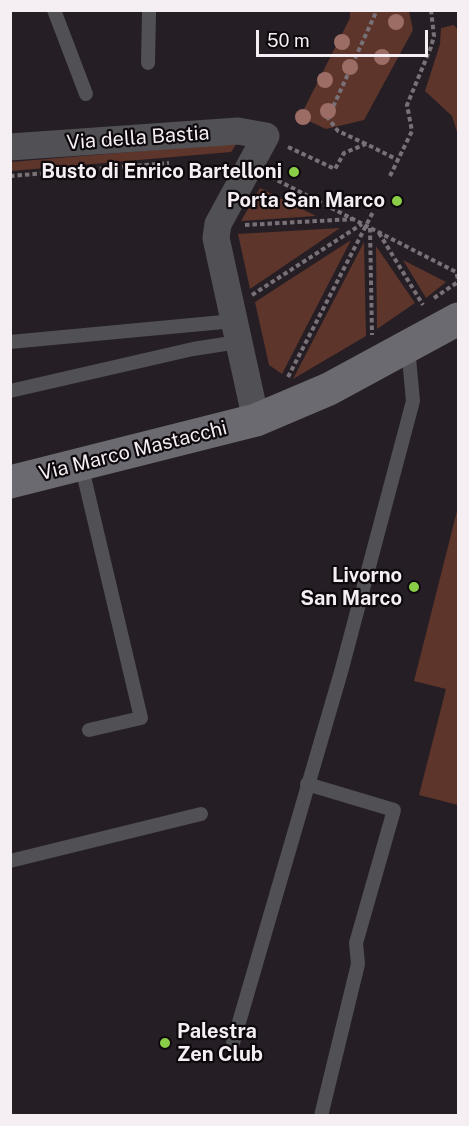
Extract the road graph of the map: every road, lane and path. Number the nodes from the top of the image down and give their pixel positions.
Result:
1 (54, 10) edge
2 (377, 10) edge
3 (431, 10) edge
4 (149, 13) dead end
5 (148, 63) dead end
6 (86, 94) dead end
7 (266, 136) junction
8 (366, 144) junction
9 (10, 147) edge
10 (398, 160) junction
11 (173, 163) dead end
12 (262, 172) dead end
13 (10, 176) edge
14 (390, 176) dead end
15 (372, 214) dead end
16 (355, 219) junction
17 (244, 225) dead end
18 (366, 226) junction
19 (379, 233) junction
20 (459, 281) edge
21 (248, 286) dead end
22 (423, 305) junction
23 (415, 310) dead end
24 (459, 319) edge
25 (236, 331) junction
26 (394, 339) junction
27 (10, 342) edge
28 (292, 382) dead end
29 (10, 391) edge
30 (256, 420) junction
31 (81, 464) junction
32 (10, 482) edge
33 (89, 730) dead end
34 (307, 784) junction
35 (201, 814) dead end
36 (10, 861) edge
37 (233, 1043) dead end
38 (321, 1116) edge

1 - 6 lane
2 - 8 path
3 - 10 path
4 - 5 lane
7 - 8 path
7 - 9 street, Via della Bastia
7 - 25 street
8 - 10 path
10 - 14 path
11 - 13 path
12 - 16 path
15 - 18 path
16 - 17 path
16 - 18 path
18 - 19 path
18 - 21 path
18 - 26 path
18 - 28 path
19 - 20 path
19 - 22 path
20 - 22 path
22 - 23 path
24 - 26 street, Via Marco Mastacchi
25 - 27 lane
25 - 29 lane
25 - 30 street
26 - 30 street, Via Marco Mastacchi
26 - 34 lane
30 - 31 street, Via Marco Mastacchi
31 - 32 street, Via Marco Mastacchi
31 - 33 lane
34 - 37 lane
34 - 38 lane
35 - 36 lane

